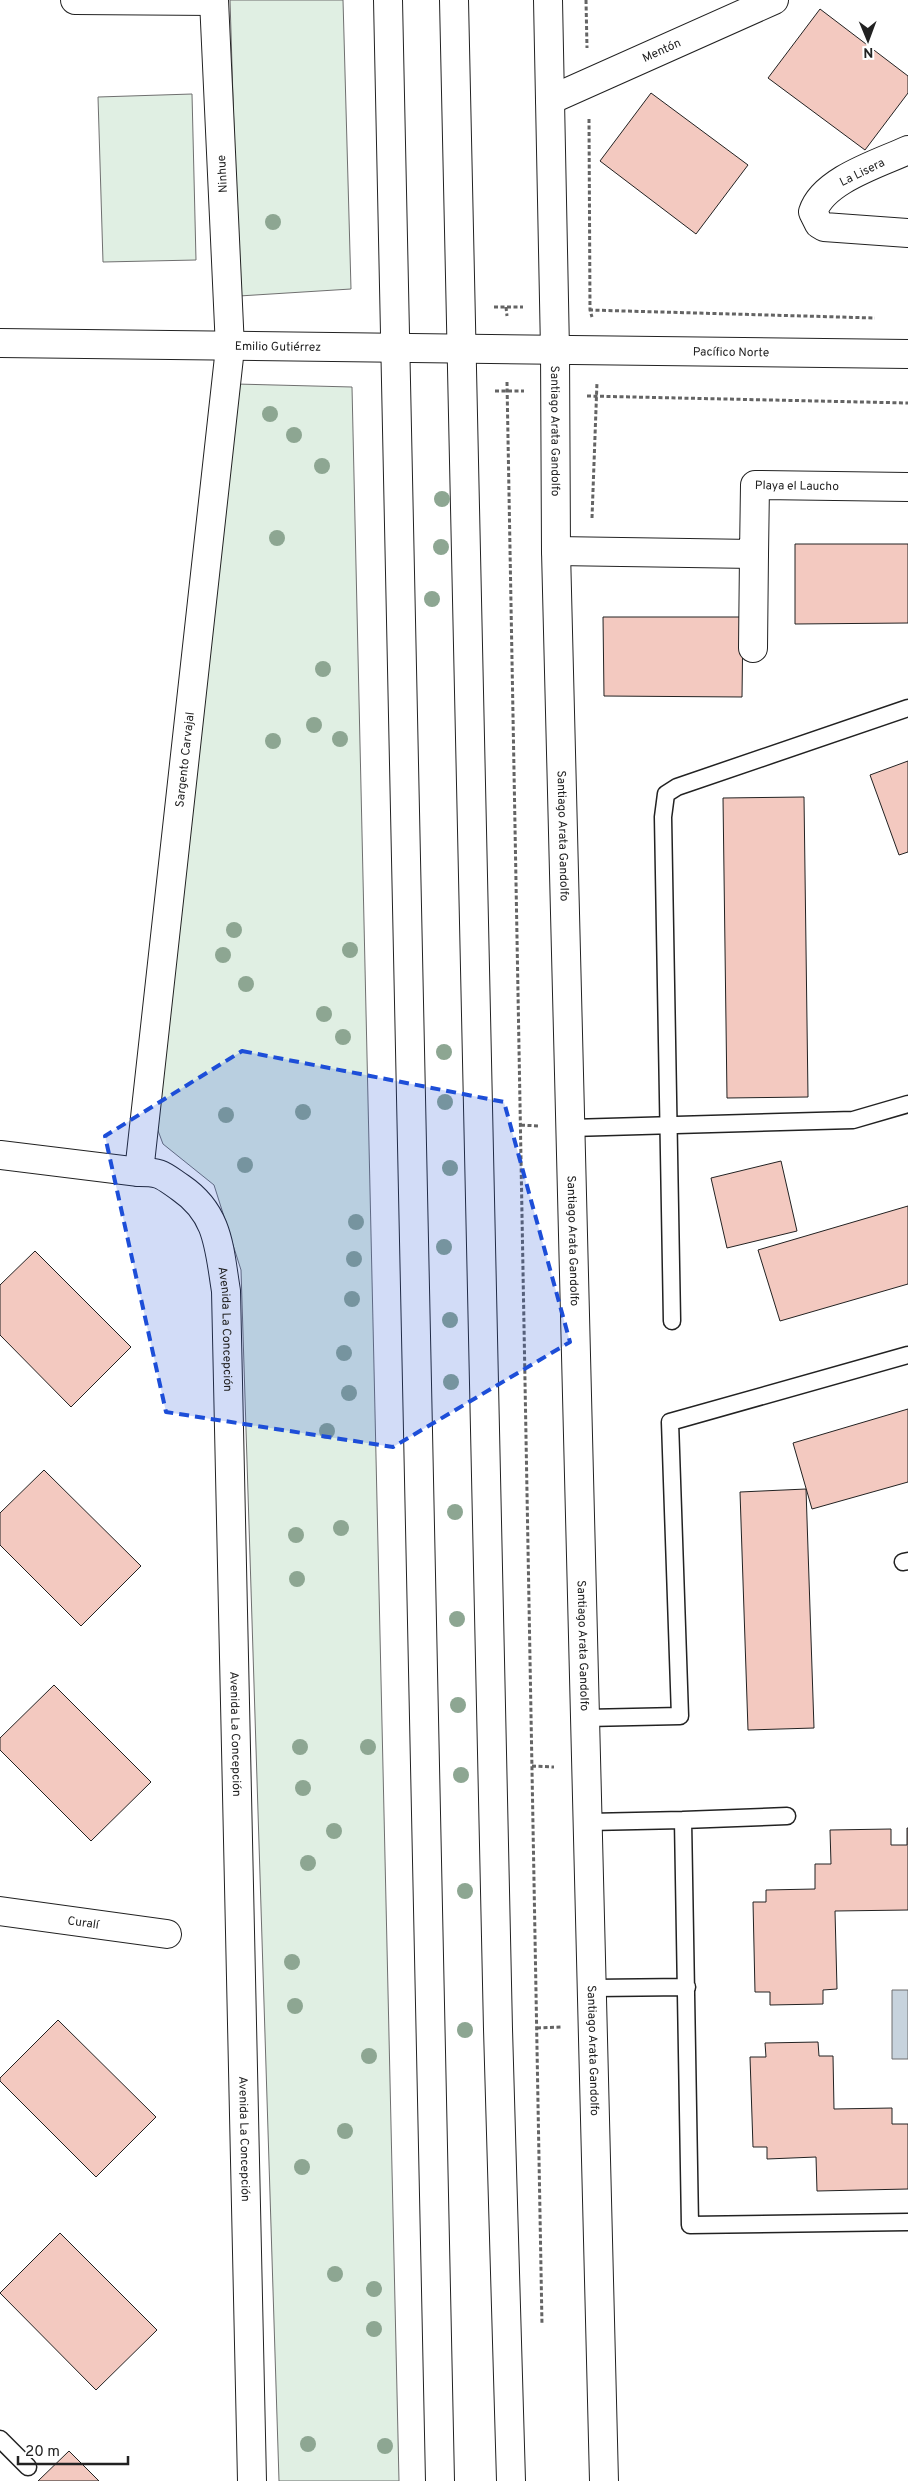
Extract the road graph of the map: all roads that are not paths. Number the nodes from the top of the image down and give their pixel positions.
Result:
1 (75, 0) edge
2 (214, 0) edge
3 (388, 0) edge
4 (454, 0) edge
5 (548, 0) edge
6 (774, 0) edge
7 (550, 100) junction
8 (908, 150) edge
9 (908, 233) edge
10 (0, 343) edge
11 (230, 348) junction
12 (395, 348) junction
13 (460, 349) junction
14 (555, 350) junction
15 (908, 354) edge
16 (908, 487) edge
17 (556, 551) junction
18 (754, 554) junction
19 (753, 648) dead end
20 (908, 708) edge
21 (908, 1104) edge
22 (669, 1127) junction
23 (571, 1128) junction
24 (0, 1155) edge
25 (139, 1172) junction
26 (672, 1321) dead end
27 (908, 1355) edge
28 (586, 1718) junction
29 (787, 1816) dead end
30 (683, 1820) junction
31 (589, 1822) junction
32 (0, 1911) edge
33 (166, 1934) dead end
34 (687, 1987) junction
35 (593, 1988) junction
36 (908, 2222) edge
37 (0, 2439) edge
38 (28, 2467) dead end
39 (252, 2481) edge
40 (440, 2481) edge
41 (511, 2481) edge
42 (604, 2481) edge

1 - 2 street
2 - 11 street, Ninhue
3 - 12 street
4 - 13 street
5 - 7 street, Santiago Arata Gandolfo
6 - 7 street, Mentón
7 - 14 street, Santiago Arata Gandolfo
8 - 9 street, La Lisera
10 - 11 street, Emilio Gutiérrez
11 - 12 street, Emilio Gutiérrez
11 - 25 street, Sargento Carvajal
12 - 13 street, Emilio Gutiérrez
12 - 40 street
13 - 14 street, Emilio Gutiérrez
13 - 41 street
14 - 15 street, Pacífico Norte
14 - 17 street, Santiago Arata Gandolfo
16 - 18 street, Playa el Laucho
17 - 18 street
17 - 23 street, Santiago Arata Gandolfo
18 - 19 street, Playa el Laucho
20 - 22 lane
21 - 22 lane
22 - 23 lane
22 - 26 lane
23 - 28 street, Santiago Arata Gandolfo
24 - 25 street, Avenida La Concepción
25 - 39 street, Avenida La Concepción
27 - 28 lane
28 - 31 street, Santiago Arata Gandolfo
29 - 30 lane
30 - 31 lane
30 - 34 lane
31 - 35 street, Santiago Arata Gandolfo
32 - 33 street, Curalí
34 - 35 lane
34 - 36 lane
35 - 42 street, Santiago Arata Gandolfo
37 - 38 lane

